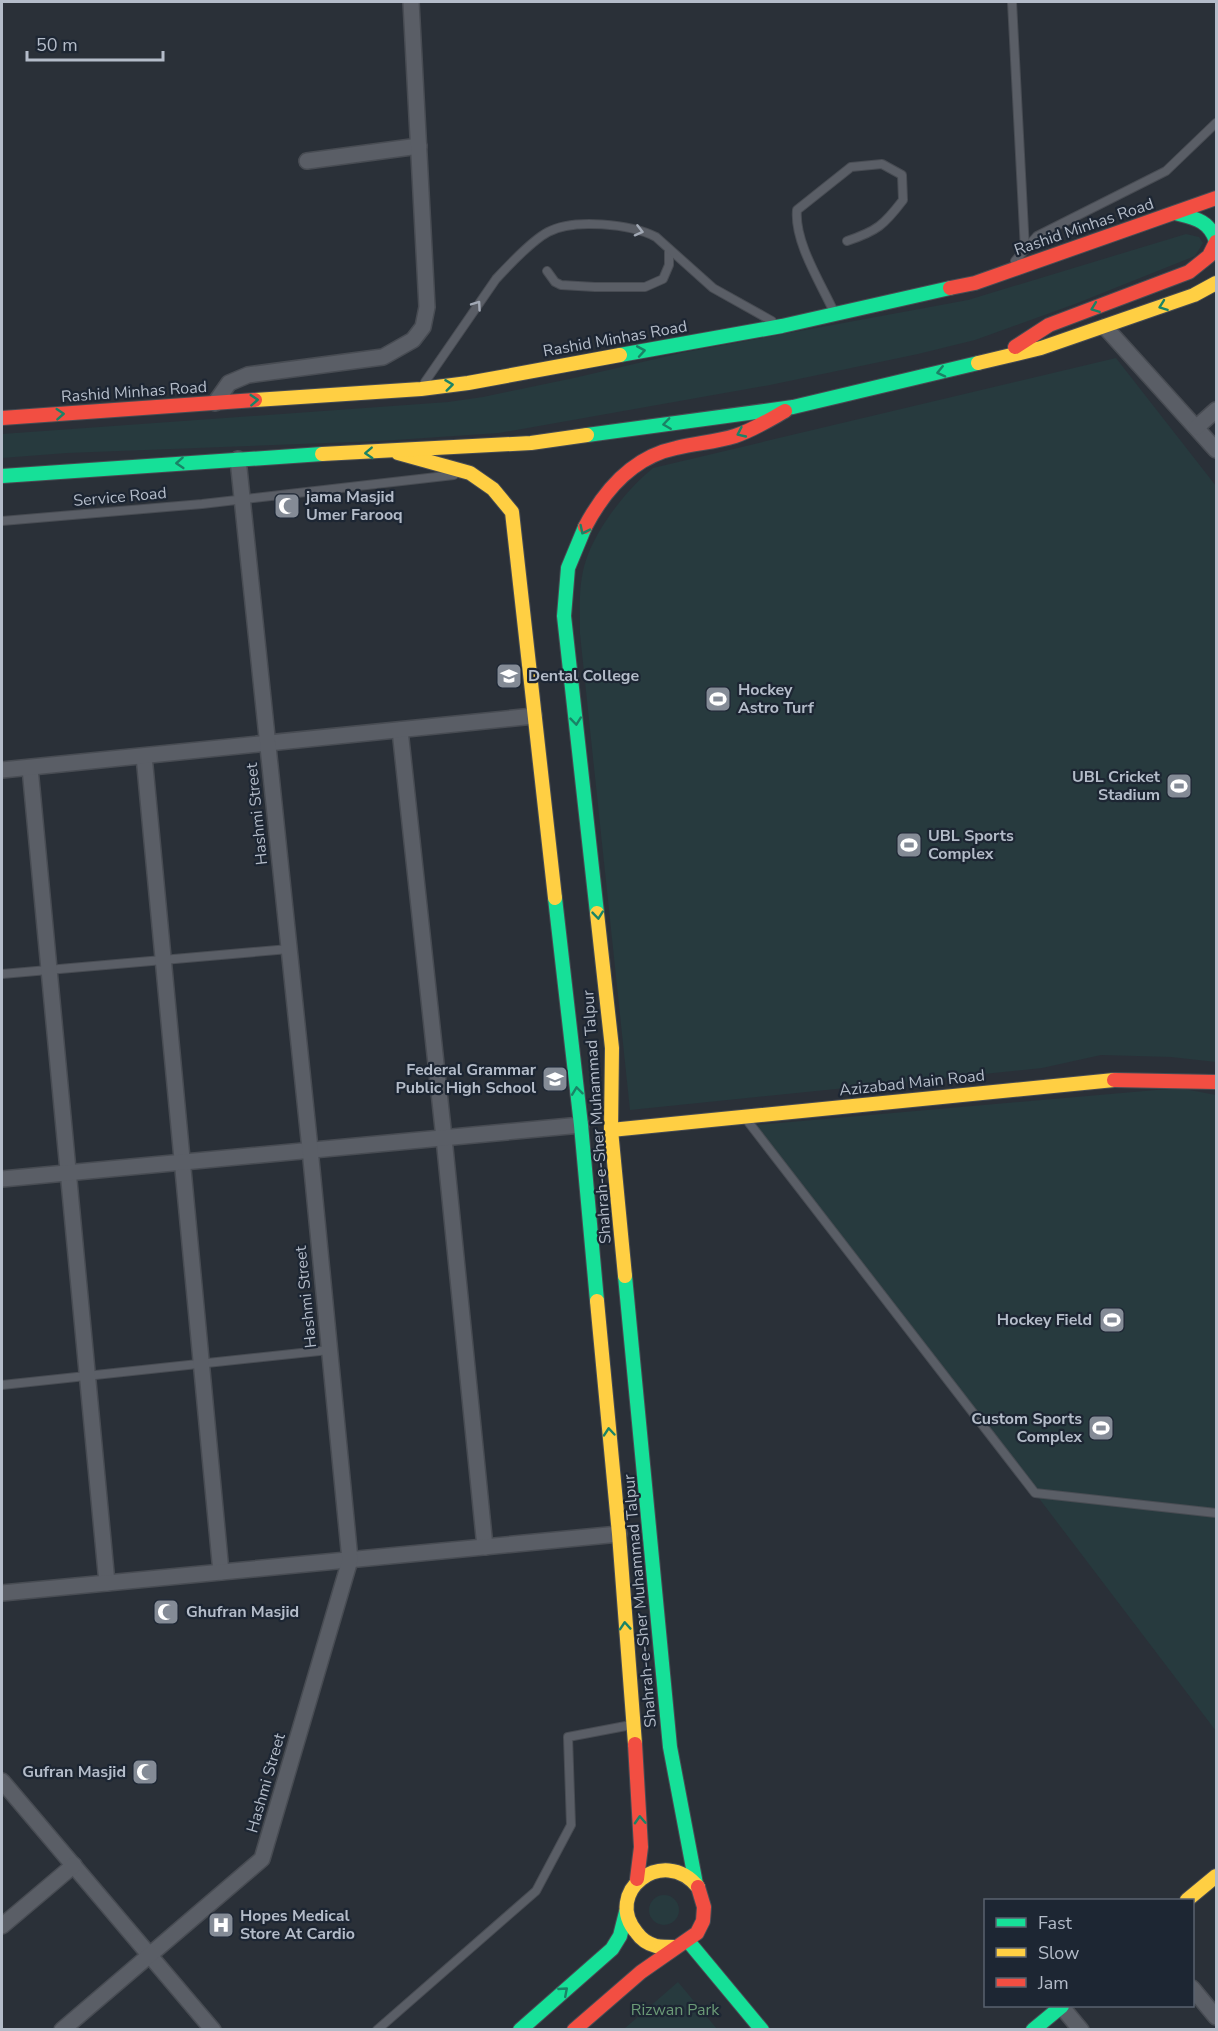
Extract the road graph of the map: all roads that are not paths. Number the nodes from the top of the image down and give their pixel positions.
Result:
1 (411, 2) edge
2 (1012, 2) edge
3 (1216, 123) edge
4 (419, 146) junction
5 (307, 161) dead end
6 (1216, 198) edge
7 (1175, 213) junction
8 (847, 241) dead end
9 (1216, 242) edge
10 (669, 250) junction
11 (1025, 250) junction
12 (547, 271) dead end
13 (1005, 272) junction
14 (1216, 283) edge
15 (835, 314) junction
16 (782, 326) junction
17 (1105, 327) junction
18 (998, 358) junction
19 (421, 389) junction
20 (215, 403) junction
21 (793, 407) junction
22 (1216, 410) edge
23 (2, 418) edge
24 (1197, 427) junction
25 (1216, 450) edge
26 (391, 451) junction
27 (238, 459) junction
28 (470, 473) junction
29 (2, 476) edge
30 (242, 500) junction
31 (2, 521) edge
32 (534, 716) junction
33 (400, 730) junction
34 (268, 743) junction
35 (144, 756) junction
36 (30, 768) junction
37 (2, 771) edge
38 (289, 949) junction
39 (164, 960) junction
40 (49, 970) junction
41 (2, 974) edge
42 (1216, 1082) edge
43 (744, 1116) junction
44 (581, 1125) junction
45 (611, 1130) junction
46 (444, 1138) junction
47 (310, 1149) junction
48 (183, 1162) junction
49 (68, 1173) junction
50 (2, 1179) edge
51 (329, 1350) junction
52 (202, 1364) junction
53 (87, 1376) junction
54 (2, 1385) edge
55 (1216, 1513) edge
56 (618, 1534) junction
57 (484, 1547) junction
58 (350, 1560) junction
59 (221, 1572) junction
60 (107, 1583) junction
61 (2, 1593) edge
62 (633, 1725) junction
63 (2, 1781) edge
64 (74, 1865) junction
65 (1216, 1876) edge
66 (637, 1879) junction
67 (696, 1884) junction
68 (1188, 1899) edge
69 (626, 1912) junction
70 (2, 1926) edge
71 (682, 1944) junction
72 (150, 1955) junction
73 (1194, 1990) edge
74 (1061, 2007) edge
75 (1063, 2007) edge
76 (1216, 2017) edge
77 (62, 2030) edge
78 (213, 2030) edge
79 (377, 2030) edge
80 (520, 2030) edge
81 (574, 2030) edge
82 (762, 2030) edge
83 (1033, 2030) edge
84 (1081, 2030) edge

1 - 4 street
2 - 11 lane
3 - 11 lane
4 - 5 street
4 - 20 street
6 - 7 main road, Rashid Minhas Road
7 - 9 main road
7 - 13 main road, Rashid Minhas Road
8 - 15 lane
9 -> 18 main road
10 - 12 lane
10 - 16 lane
19 -> 10 lane
11 - 13 lane
13 - 15 main road, Rashid Minhas Road
14 -> 17 main road
15 - 16 main road, Rashid Minhas Road
19 -> 16 main road, Rashid Minhas Road
17 - 18 main road
17 - 24 street
18 -> 21 main road
20 -> 19 main road, Rashid Minhas Road
23 -> 20 main road, Rashid Minhas Road
21 -> 26 main road
21 -> 45 main road, Shahrah-e-Sher Muhammad Talpur
22 - 24 street
24 - 25 street
26 -> 27 main road
26 - 28 main road, Shahrah-e-Sher Muhammad Talpur
27 -> 29 main road
27 - 30 street, Hashmi Street
28 - 30 lane, Service Road
28 - 32 main road, Shahrah-e-Sher Muhammad Talpur
30 - 31 lane, Service Road
30 - 34 street, Hashmi Street
32 - 33 street
44 -> 32 main road, Shahrah-e-Sher Muhammad Talpur
33 - 34 street
33 - 46 street
34 - 35 street
34 - 38 street, Hashmi Street
35 - 36 street
35 - 39 street
36 - 37 street
36 - 40 street
38 - 39 lane
38 - 47 street, Hashmi Street
39 - 40 lane
39 - 48 street
40 - 41 lane
40 - 49 street
42 - 43 main road, Azizabad Main Road
43 - 45 main road, Azizabad Main Road
43 - 55 lane
44 - 46 street
56 -> 44 main road, Shahrah-e-Sher Muhammad Talpur
45 - 67 main road, Shahrah-e-Sher Muhammad Talpur
46 - 47 street
46 - 57 street
47 - 48 street
47 - 51 street, Hashmi Street
48 - 49 street
48 - 52 street
49 - 50 street
49 - 53 street
51 - 52 lane
51 - 58 street, Hashmi Street
52 - 53 lane
52 - 59 street
53 - 54 lane
53 - 60 street
56 - 57 street
62 -> 56 main road, Shahrah-e-Sher Muhammad Talpur
57 - 58 street
58 - 59 street
58 - 72 street, Hashmi Street
59 - 60 street
60 - 61 street
66 -> 62 main road, Shahrah-e-Sher Muhammad Talpur
62 - 79 lane
63 - 64 street
64 - 70 street
64 - 72 street
65 - 68 main road
66 - 67 main road
66 - 69 main road
67 - 71 main road
69 - 71 main road
80 -> 69 main road
71 - 81 main road
71 - 82 main road
72 - 77 street, Hashmi Street
72 - 78 street
73 - 76 street
74 - 83 main road
75 - 84 street

